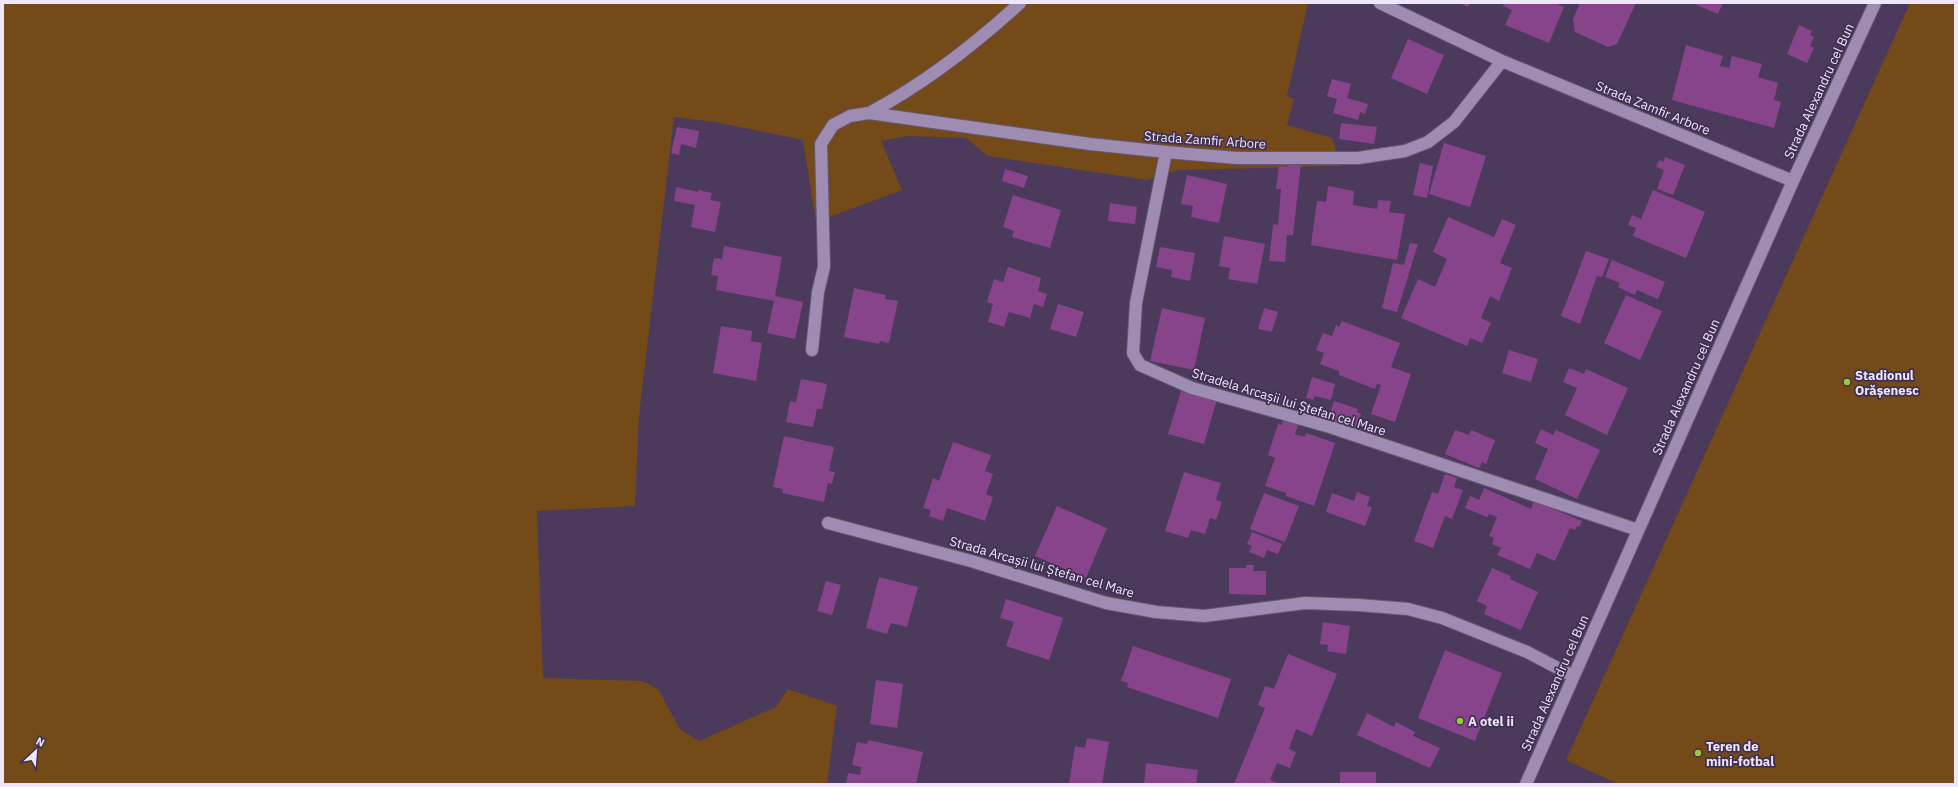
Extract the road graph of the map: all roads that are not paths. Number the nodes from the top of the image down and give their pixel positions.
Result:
1 (1020, 3) edge
2 (1380, 3) edge
3 (1875, 3) edge
4 (1502, 61) junction
5 (869, 113) junction
6 (1166, 152) junction
7 (1793, 181) junction
8 (812, 350) dead end
9 (828, 523) dead end
10 (1638, 530) junction
11 (1573, 676) junction
12 (1526, 784) edge

1 - 5 street
2 - 4 street, Strada Zamfir Arbore
3 - 7 street, Strada Alexandru cel Bun
4 - 6 street, Strada Zamfir Arbore
4 - 7 street, Strada Zamfir Arbore
5 - 6 street, Strada Zamfir Arbore
5 - 8 street
6 - 10 street, Stradela Arcașii lui Ștefan cel Mare
7 - 10 street, Strada Alexandru cel Bun
9 - 11 street, Strada Arcașii lui Ștefan cel Mare
10 - 11 street, Strada Alexandru cel Bun
11 - 12 street, Strada Alexandru cel Bun

